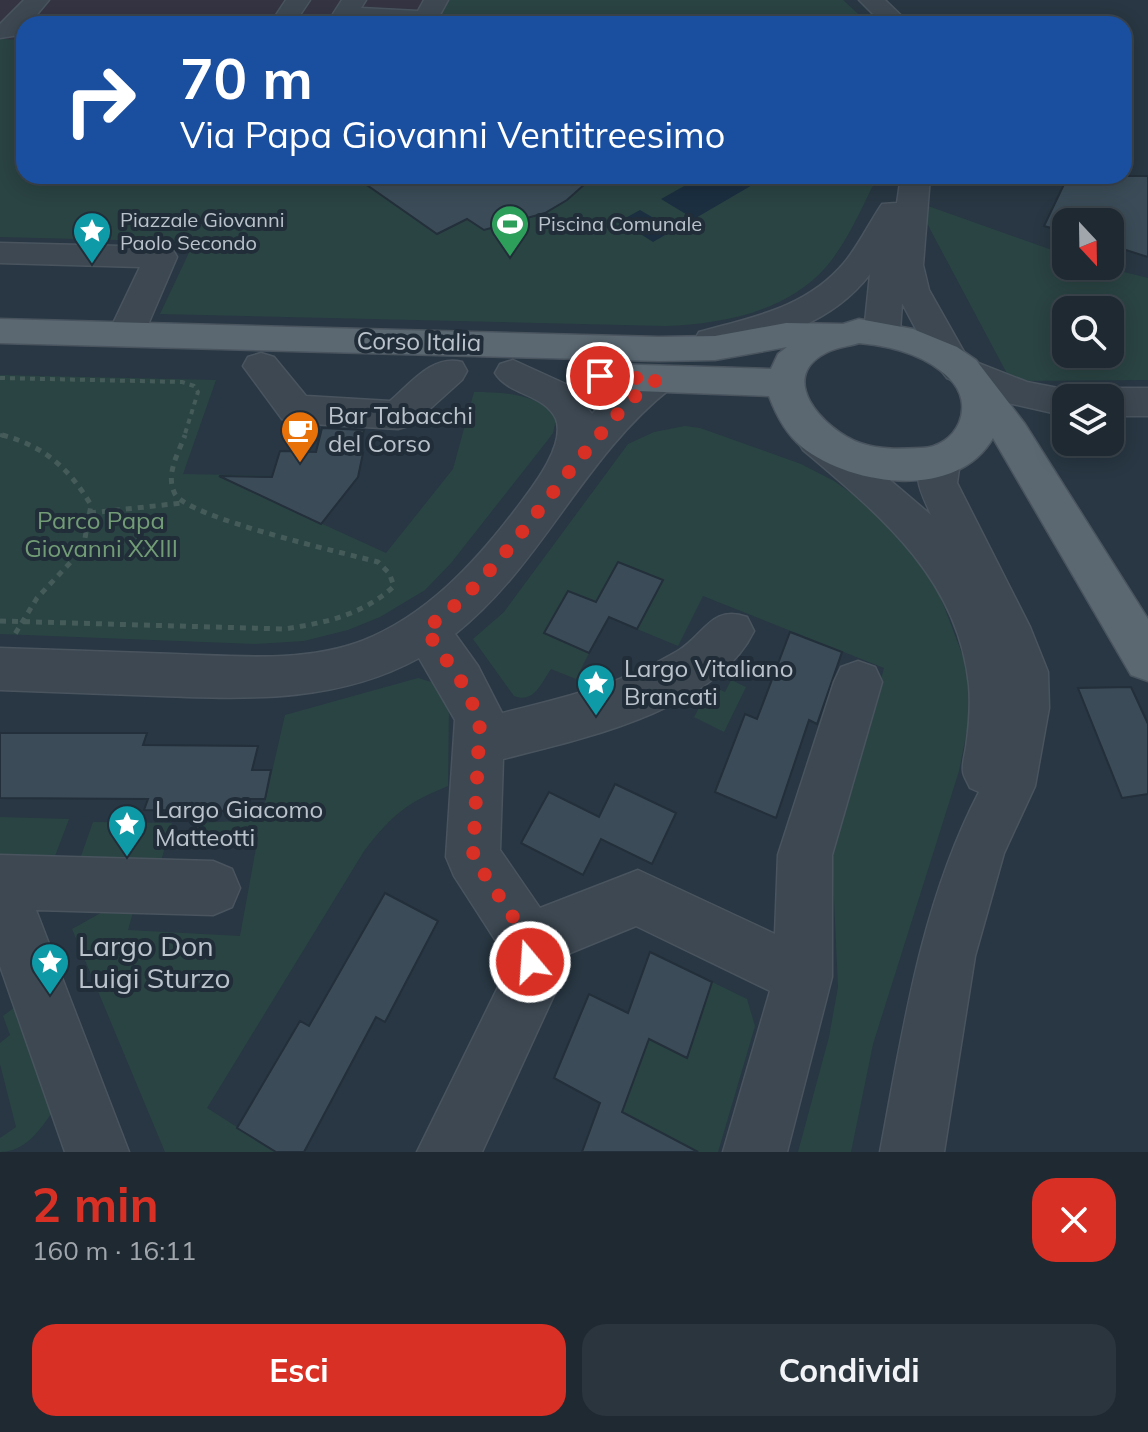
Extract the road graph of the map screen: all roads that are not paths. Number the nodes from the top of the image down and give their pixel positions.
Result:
1 (37, 0) edge
2 (354, 0) edge
3 (874, 0) edge
4 (888, 0) edge
5 (24, 16) edge
6 (377, 16) edge
7 (891, 16) edge
8 (910, 184) edge
9 (914, 184) edge
10 (893, 211) junction
11 (0, 253) edge
12 (0, 331) edge
13 (882, 332) junction
14 (126, 334) junction
15 (837, 334) junction
16 (0, 359) edge
17 (658, 364) junction
18 (261, 366) joint
19 (961, 370) junction
20 (449, 371) joint
21 (513, 373) junction
22 (785, 383) junction
23 (1052, 400) edge
24 (1124, 402) edge
25 (1148, 402) edge
26 (1052, 405) edge
27 (1001, 420) junction
28 (817, 440) junction
29 (951, 456) junction
30 (553, 488) junction
31 (1075, 537) junction
32 (425, 629) junction
33 (731, 631) dead end
34 (5, 657) edge
35 (1148, 660) edge
36 (858, 682) dead end
37 (480, 742) junction
38 (979, 847) junction
39 (1, 882) edge
40 (213, 888) dead end
41 (529, 941) junction
42 (803, 977) junction
43 (87, 1147) edge
44 (449, 1152) edge
45 (755, 1152) edge
46 (912, 1152) edge

1 - 5 street
2 - 6 street
3 - 4 street
3 - 7 street
8 - 10 street
9 - 19 street
10 - 13 street
10 - 17 street
11 - 14 street
12 - 14 main road, Corso Italia
13 - 15 main road
13 - 19 main road
14 - 17 main road, Corso Italia
15 - 17 main road, Corso Italia
15 - 22 main road
16 - 18 main road
17 - 21 main road, Corso Italia
17 - 22 main road, Corso Italia
17 - 30 street
18 - 20 street
19 - 23 street
19 - 27 main road
19 - 29 main road
20 - 21 main road, Corso Italia
21 - 30 street
22 - 28 main road
24 - 25 street
26 - 27 street
27 - 29 street
27 - 31 main road
28 - 29 main road
28 - 38 street
29 - 31 main road
29 - 38 street
30 - 32 street
31 - 35 main road
32 - 34 street
32 - 37 street
33 - 37 street
36 - 42 street
37 - 41 street
38 - 46 street
39 - 40 street
39 - 43 street
41 - 42 street
41 - 44 street
42 - 45 street

